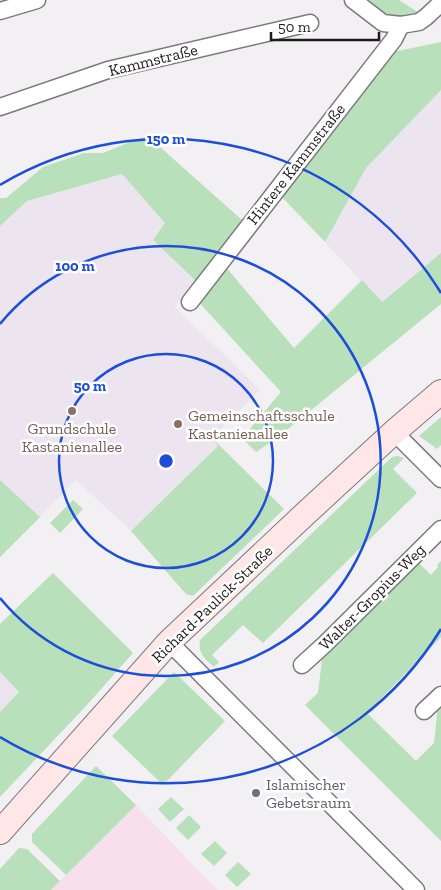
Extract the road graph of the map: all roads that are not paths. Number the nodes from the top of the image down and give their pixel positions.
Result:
1 (37, 0) edge
2 (353, 0) edge
3 (441, 3) edge
4 (0, 11) edge
5 (310, 23) dead end
6 (401, 26) junction
7 (0, 107) edge
8 (190, 302) dead end
9 (441, 392) edge
10 (394, 432) junction
11 (441, 479) edge
12 (441, 528) edge
13 (170, 642) junction
14 (302, 666) dead end
15 (441, 695) edge
16 (424, 711) dead end
17 (0, 832) edge
18 (416, 890) edge

1 - 4 street
2 - 6 street
3 - 6 street
5 - 7 street, Kammstraße
6 - 8 street, Hintere Kammstraße
9 - 10 street, Richard-Paulick-Straße
10 - 11 street
10 - 13 street, Richard-Paulick-Straße
12 - 14 street, Walter-Gropius-Weg
13 - 17 street, Richard-Paulick-Straße
13 - 18 street
15 - 16 street

